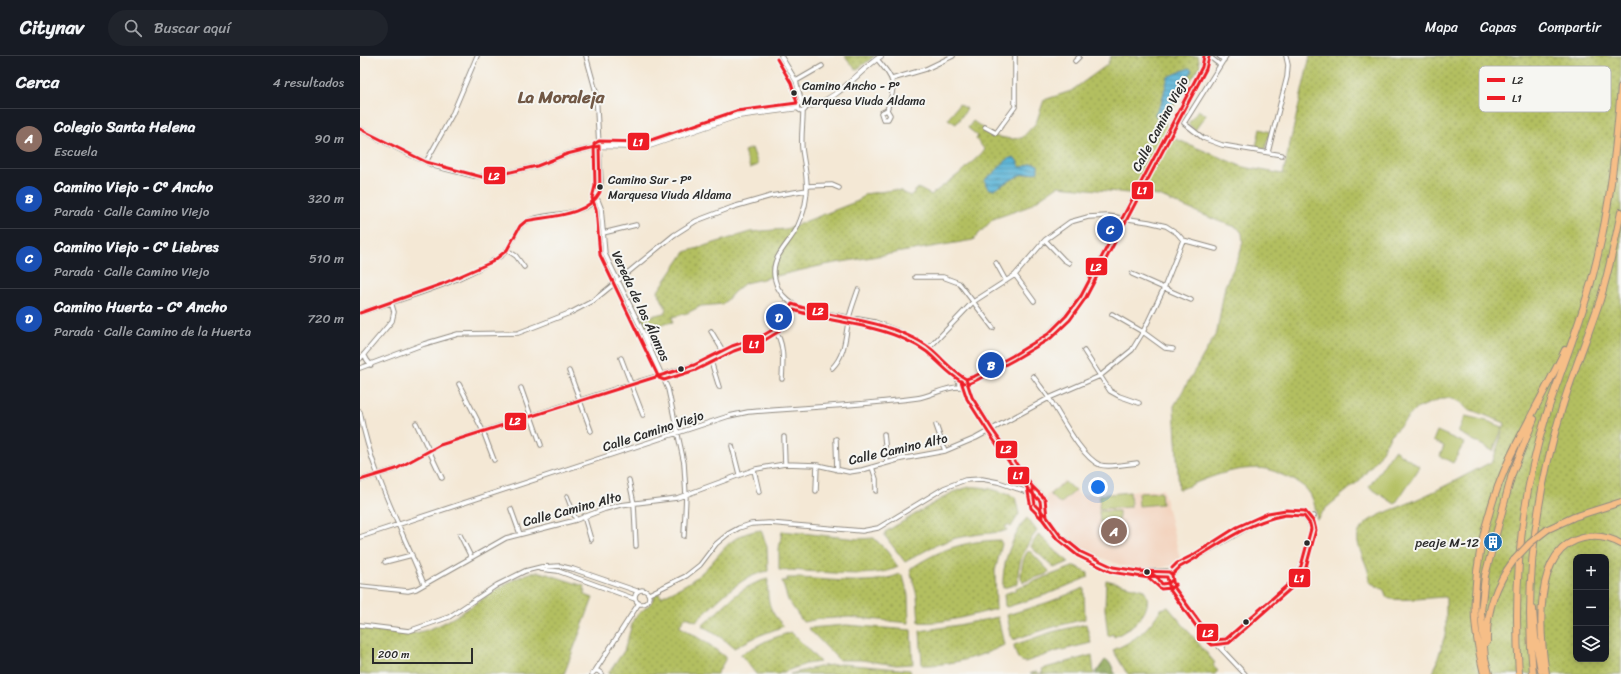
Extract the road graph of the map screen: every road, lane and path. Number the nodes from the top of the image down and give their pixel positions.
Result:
1 (477, 56) edge
2 (586, 56) edge
3 (781, 56) edge
4 (953, 56) edge
5 (1015, 56) edge
6 (1079, 56) edge
7 (1205, 56) edge
8 (1219, 56) edge
9 (1226, 56) edge
10 (1286, 56) edge
11 (879, 57) edge
12 (1210, 57) edge
13 (1224, 60) junction
14 (1075, 61) dead end
15 (1220, 65) junction
16 (822, 66) dead end
17 (1202, 67) junction
18 (892, 79) junction
19 (796, 81) junction
20 (1621, 87) edge
21 (802, 103) junction
22 (806, 107) junction
23 (800, 110) junction
24 (887, 110) dead end
25 (986, 127) dead end
26 (360, 129) edge
27 (599, 146) junction
28 (1268, 152) junction
29 (1282, 155) dead end
30 (426, 162) junction
31 (807, 188) junction
32 (839, 188) dead end
33 (597, 198) junction
34 (1621, 212) edge
35 (1122, 218) junction
36 (636, 225) dead end
37 (602, 234) junction
38 (1046, 240) junction
39 (1183, 240) junction
40 (1216, 249) dead end
41 (507, 250) junction
42 (996, 263) dead end
43 (1069, 263) dead end
44 (524, 267) dead end
45 (1132, 274) dead end
46 (1015, 275) junction
47 (915, 277) dead end
48 (617, 280) junction
49 (1006, 281) junction
50 (1164, 288) junction
51 (858, 290) dead end
52 (1192, 300) dead end
53 (1034, 301) dead end
54 (391, 302) junction
55 (973, 302) junction
56 (792, 304) junction
57 (1583, 308) junction
58 (360, 313) edge
59 (1112, 314) dead end
60 (849, 317) junction
61 (993, 328) dead end
62 (774, 329) junction
63 (711, 331) dead end
64 (1143, 332) junction
65 (929, 348) junction
66 (1173, 349) dead end
67 (723, 350) junction
68 (1084, 351) dead end
69 (364, 354) junction
70 (621, 358) dead end
71 (710, 358) junction
72 (360, 359) edge
73 (371, 365) junction
74 (360, 368) edge
75 (832, 368) dead end
76 (952, 369) junction
77 (569, 371) dead end
78 (662, 375) junction
79 (1033, 376) dead end
80 (1100, 376) junction
81 (782, 379) dead end
82 (966, 381) junction
83 (958, 382) junction
84 (459, 384) dead end
85 (630, 384) junction
86 (719, 387) dead end
87 (521, 388) dead end
88 (962, 388) junction
89 (947, 389) junction
90 (1546, 390) junction
91 (972, 397) junction
92 (1049, 398) junction
93 (580, 400) junction
94 (1139, 403) dead end
95 (360, 412) edge
96 (643, 414) dead end
97 (532, 415) junction
98 (416, 422) dead end
99 (361, 424) edge
100 (936, 425) dead end
101 (992, 429) junction
102 (483, 431) junction
103 (591, 431) dead end
104 (678, 434) junction
105 (884, 434) dead end
106 (784, 437) dead end
107 (836, 439) dead end
108 (541, 445) dead end
109 (732, 446) dead end
110 (429, 451) junction
111 (945, 451) junction
112 (494, 460) dead end
113 (886, 463) junction
114 (1137, 463) dead end
115 (785, 464) junction
116 (817, 465) junction
117 (872, 467) junction
118 (754, 470) junction
119 (837, 470) junction
120 (739, 474) junction
121 (379, 476) junction
122 (442, 478) dead end
123 (360, 480) edge
124 (628, 480) dead end
125 (1031, 484) junction
126 (1023, 490) junction
127 (816, 491) dead end
128 (876, 491) dead end
129 (759, 492) dead end
130 (1033, 494) junction
131 (567, 496) dead end
132 (686, 496) junction
133 (1040, 496) junction
134 (1034, 500) junction
135 (1621, 502) edge
136 (634, 504) junction
137 (1045, 504) junction
138 (1038, 507) junction
139 (511, 509) dead end
140 (584, 516) junction
141 (1304, 516) junction
142 (1047, 517) junction
143 (576, 520) junction
144 (399, 524) junction
145 (1310, 524) junction
146 (520, 534) junction
147 (460, 535) dead end
148 (360, 536) edge
149 (684, 536) dead end
150 (591, 540) dead end
151 (1621, 544) edge
152 (636, 546) dead end
153 (1534, 547) junction
154 (412, 555) junction
155 (470, 557) junction
156 (385, 562) dead end
157 (532, 569) junction
158 (1141, 571) junction
159 (1162, 571) junction
160 (1172, 577) junction
161 (1158, 578) junction
162 (424, 584) junction
163 (1167, 584) junction
164 (360, 586) edge
165 (1174, 587) junction
166 (638, 591) junction
167 (649, 594) junction
168 (635, 600) junction
169 (639, 603) junction
170 (360, 625) edge
171 (1226, 639) junction
172 (1213, 640) junction
173 (1222, 650) junction
174 (601, 662) junction
175 (594, 672) edge
176 (602, 674) edge
177 (1245, 674) edge
178 (1484, 674) edge
179 (1490, 674) edge
180 (1519, 674) edge
181 (1533, 674) edge
182 (1542, 674) edge
183 (1546, 674) edge

1 - 30 street
2 - 27 street
3 - 19 street
4 - 18 street
5 - 25 street
6 - 14 street
7 - 12 street
7 - 17 street, Calle Camino Viejo
8 - 13 street
9 - 13 street
10 - 28 street
11 - 18 street
11 - 22 street
12 - 15 street
12 - 17 street, Calle Camino Viejo
13 - 15 street
15 - 28 street
16 - 19 street
17 - 35 street, Calle Camino Viejo
18 - 24 street
19 - 21 street
20 - 57 highway
21 - 22 street
21 - 23 street
22 - 23 street
23 - 27 street
23 - 31 street
26 - 30 street
27 - 30 street
27 - 33 street
28 - 29 street
31 - 32 street
31 - 48 street
31 - 56 street
33 - 37 street, Vereda de los Álamos
33 - 41 street
34 - 153 highway
35 - 38 street
35 - 39 street
35 - 82 street, Calle Camino Viejo
36 - 37 street
37 - 48 street, Vereda de los Álamos
38 - 43 street
38 - 46 street
39 - 40 street
39 - 50 street, Calle Camino Alto
41 - 44 street
41 - 54 street
42 - 49 street
45 - 50 street
46 - 49 street
46 - 53 street
47 - 55 street
48 - 73 street
48 - 78 street, Vereda de los Álamos
49 - 55 street
50 - 52 street
50 - 64 street, Calle Camino Alto
51 - 60 street
54 - 58 street
54 - 69 street
55 - 61 street
55 - 65 street
56 - 60 street
56 - 62 street
57 - 90 highway
57 - 180 highway
59 - 64 street
60 - 65 street
60 - 75 street
62 - 67 street
62 - 81 street
63 - 67 street
64 - 66 street
64 - 80 street, Calle Camino Alto
65 - 76 street
67 - 71 street
68 - 80 street
69 - 72 street
69 - 73 street
70 - 85 street
71 - 78 street
71 - 86 street
73 - 74 street
76 - 82 street
76 - 83 street
77 - 93 street
78 - 85 street
78 - 104 street, Vereda de los Álamos
79 - 92 street
80 - 92 street, Calle Camino Alto
80 - 94 street
82 - 83 street
82 - 88 street
82 - 91 street
83 - 88 street
83 - 89 street
84 - 102 street
85 - 93 street
85 - 96 street
87 - 97 street
88 - 89 street, Calle Camino Viejo
88 - 91 street
89 - 104 street, Calle Camino Viejo
90 - 178 highway
90 - 179 highway
91 - 101 street
92 - 101 street, Calle Camino Alto
92 - 114 street
93 - 97 street
93 - 103 street
95 - 99 street
97 - 102 street
97 - 108 street
98 - 110 street
99 - 121 street
100 - 111 street
101 - 111 street, Calle Camino Alto
101 - 125 street
102 - 110 street
102 - 112 street
104 - 132 street, Vereda de los Álamos
104 - 144 street, Calle Camino Viejo
105 - 113 street
106 - 115 street
107 - 119 street
109 - 120 street
110 - 121 street
110 - 122 street
111 - 113 street, Calle Camino Alto
113 - 117 street, Calle Camino Alto
115 - 116 street, Calle Camino Alto
115 - 118 street, Calle Camino Alto
116 - 119 street, Calle Camino Alto
116 - 127 street
117 - 119 street, Calle Camino Alto
117 - 128 street
118 - 120 street, Calle Camino Alto
118 - 129 street
120 - 132 street, Calle Camino Alto
121 - 123 street
121 - 144 street
124 - 136 street
125 - 126 street
125 - 130 street
125 - 133 street
126 - 130 street
126 - 167 street
130 - 134 street
131 - 143 street
132 - 136 street, Calle Camino Alto
132 - 149 street, Vereda de los Álamos
133 - 134 street
133 - 137 street
134 - 138 street
135 - 179 highway, bridge
136 - 140 street, Calle Camino Alto
136 - 152 street
137 - 138 street
137 - 142 street
138 - 142 street
139 - 146 street
140 - 143 street, Calle Camino Alto
140 - 150 street
141 - 145 street
141 - 145 street
141 - 160 street
142 - 158 street
143 - 146 street, Calle Camino Alto
144 - 148 street, Calle Camino Viejo
144 - 154 street
145 - 171 street
146 - 155 street, Calle Camino Alto
147 - 155 street
151 - 183 highway
153 - 181 highway
153 - 182 highway
154 - 156 street
154 - 162 street
155 - 162 street, Calle Camino Alto
157 - 166 street
157 - 168 street
157 - 170 street
158 - 159 street
158 - 161 street
159 - 160 street
159 - 161 street
160 - 163 street
160 - 165 street
161 - 163 street
162 - 164 street, Calle Camino Alto
163 - 165 street
165 - 172 street
166 - 167 street
166 - 168 street
167 - 169 street
168 - 169 street
169 - 174 street
171 - 172 street
171 - 173 street
172 - 173 street
173 - 177 street
174 - 175 street
174 - 176 street
175 - 176 street

